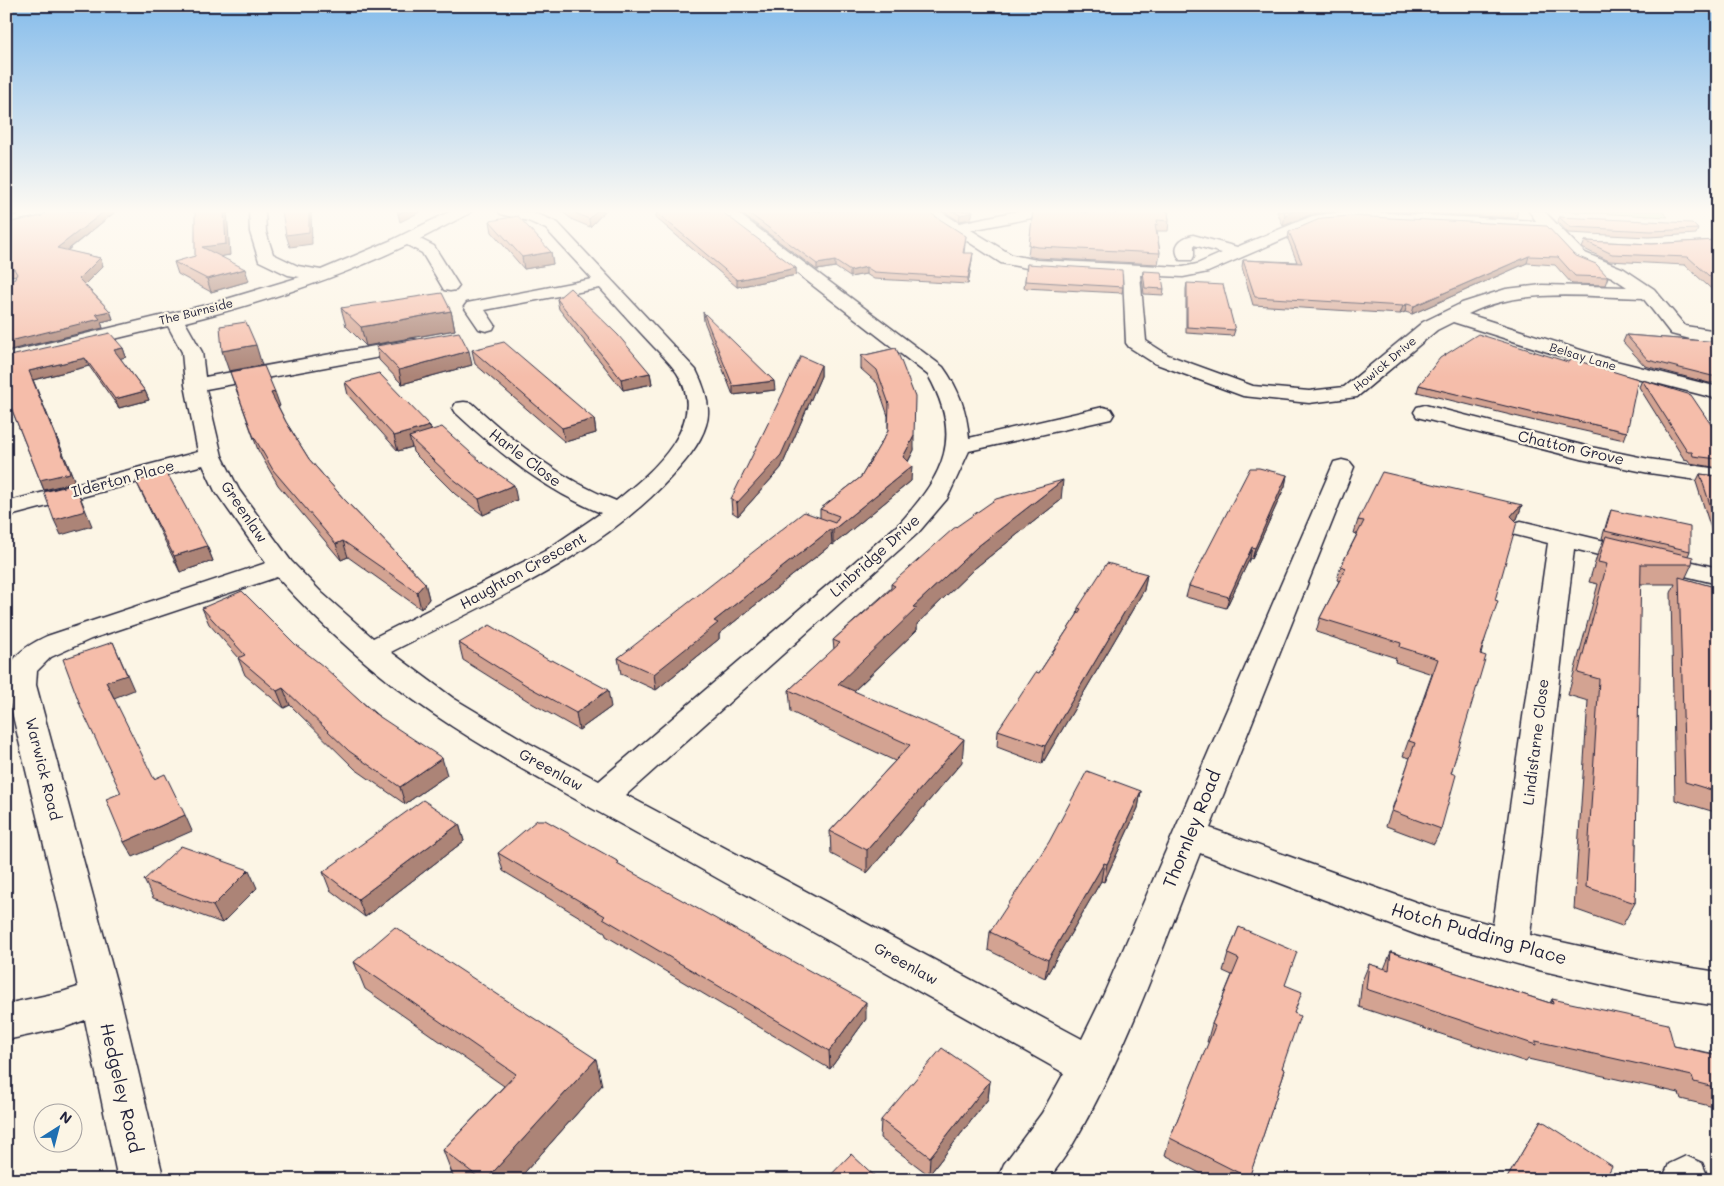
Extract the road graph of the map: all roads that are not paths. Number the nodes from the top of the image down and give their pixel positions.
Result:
1 (284, 266) edge
2 (343, 266) edge
3 (438, 266) edge
4 (589, 266) edge
5 (798, 266) edge
6 (1062, 266) edge
7 (1206, 266) edge
8 (1602, 266) edge
9 (1131, 270) junction
10 (323, 275) junction
11 (604, 282) junction
12 (450, 286) dead end
13 (1648, 294) junction
14 (1451, 315) junction
15 (173, 318) junction
16 (486, 325) dead end
17 (1718, 337) edge
18 (432, 342) edge
19 (6, 359) edge
20 (195, 385) junction
21 (1718, 393) edge
22 (464, 408) dead end
23 (1425, 412) dead end
24 (1103, 414) dead end
25 (958, 447) junction
26 (210, 456) junction
27 (1342, 467) dead end
28 (1718, 476) edge
29 (6, 510) edge
30 (619, 511) junction
31 (1521, 529) dead end
32 (1562, 538) junction
33 (282, 567) junction
34 (1718, 576) edge
35 (370, 652) junction
36 (602, 798) junction
37 (1190, 835) junction
38 (1510, 945) junction
39 (1718, 989) edge
40 (100, 996) junction
41 (6, 1022) edge
42 (1091, 1066) junction
43 (141, 1180) edge
44 (1020, 1180) edge

1 - 10 street
2 - 10 street, The Burnside
3 - 12 street
4 - 11 street, Haughton Crescent
5 - 25 street, Linbridge Drive
6 - 9 street
7 - 9 street
8 - 13 street
9 - 14 street, Howick Drive
10 - 15 street, The Burnside
11 - 16 street
11 - 30 street, Haughton Crescent
13 - 14 street, Howick Drive
13 - 17 street
14 - 21 street, Belsay Lane
15 - 19 street, The Burnside
15 - 20 street, Greenlaw
18 - 20 street
20 - 26 street, Greenlaw
22 - 30 street, Harle Close
23 - 28 street, Chatton Grove
24 - 25 street
25 - 36 street, Linbridge Drive
26 - 29 street, Ilderton Place
26 - 33 street, Greenlaw
27 - 37 street, Thornley Road
30 - 35 street, Haughton Crescent
31 - 32 street
32 - 34 street
32 - 38 street, Lindisfarne Close
33 - 35 street, Greenlaw
33 - 40 street, Warwick Road
35 - 36 street, Greenlaw
36 - 42 street, Greenlaw
37 - 38 street, Hotch Pudding Place
37 - 42 street, Thornley Road
38 - 39 street, Hotch Pudding Place
40 - 41 street
40 - 43 street, Hedgeley Road
42 - 44 street, Thornley Road

